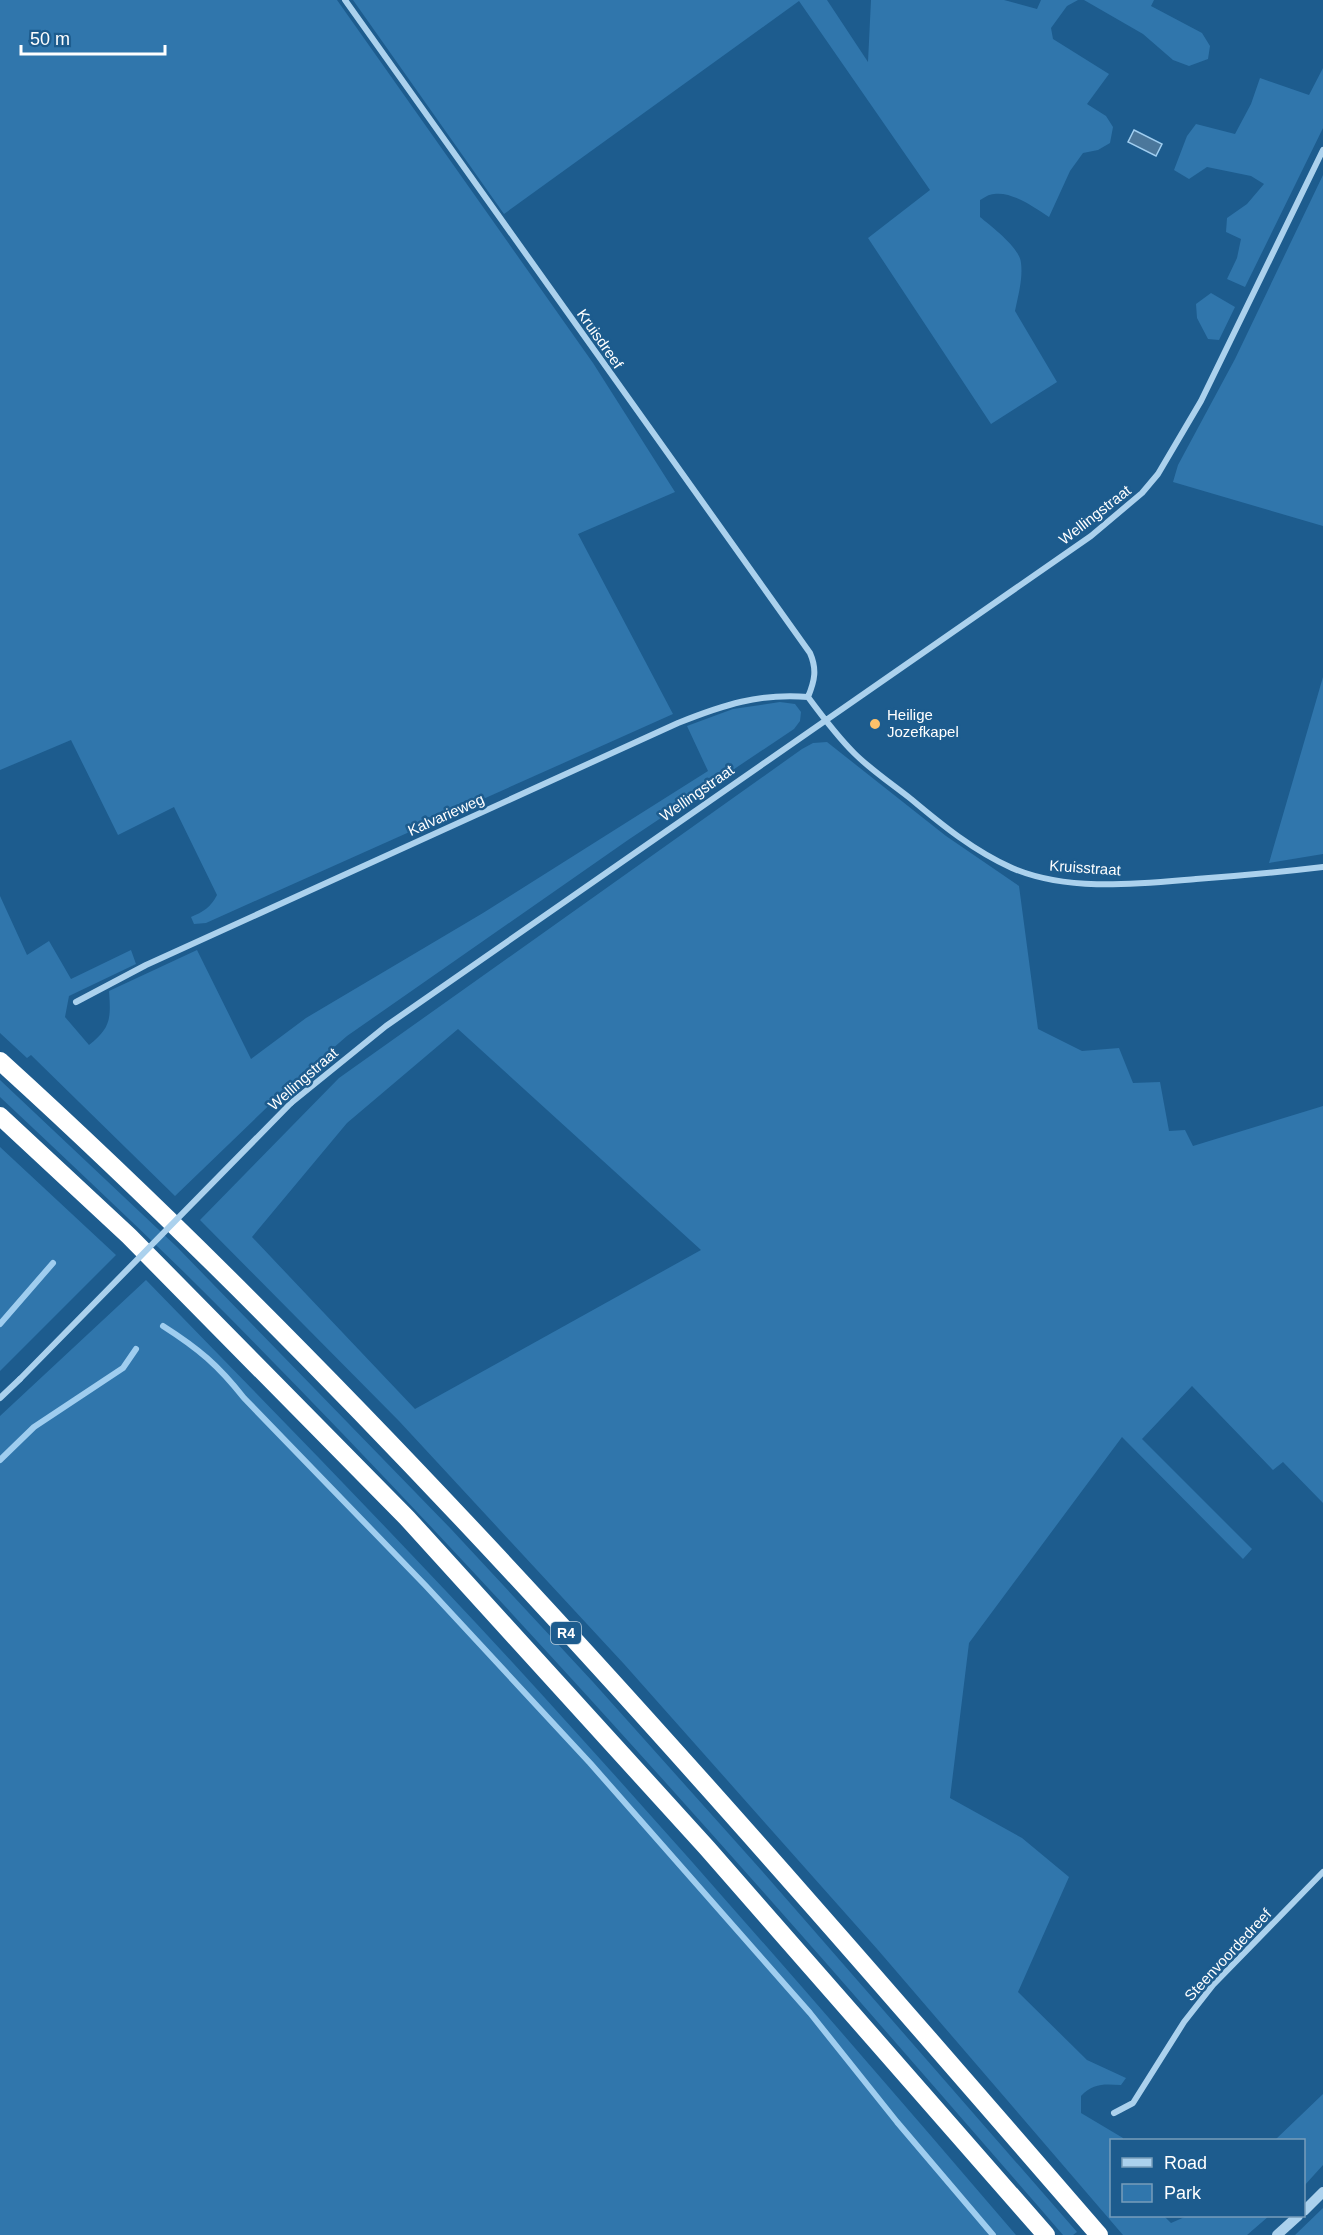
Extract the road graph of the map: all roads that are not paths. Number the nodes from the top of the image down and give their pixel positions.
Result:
1 (345, 0) edge
2 (1323, 150) edge
3 (808, 697) junction
4 (826, 721) junction
5 (1323, 867) edge
6 (76, 1002) dead end
7 (0, 1061) edge
8 (0, 1116) edge
9 (0, 1398) edge
10 (1323, 1872) edge
11 (1114, 2113) dead end
12 (1323, 2192) edge
13 (1305, 2210) edge
14 (1297, 2217) edge
15 (1046, 2235) edge
16 (1099, 2235) edge
17 (1277, 2235) edge

1 - 3 street, Kruisdreef
2 - 4 street, Wellingstraat
3 - 4 street
3 - 6 street, Kalvarieweg
4 - 5 street, Kruisstraat
4 - 9 street, Wellingstraat, bridge
7 - 16 highway, R4
8 - 15 highway, R4
10 - 11 street, Steenvoordedreef
12 - 13 street
14 - 17 street

